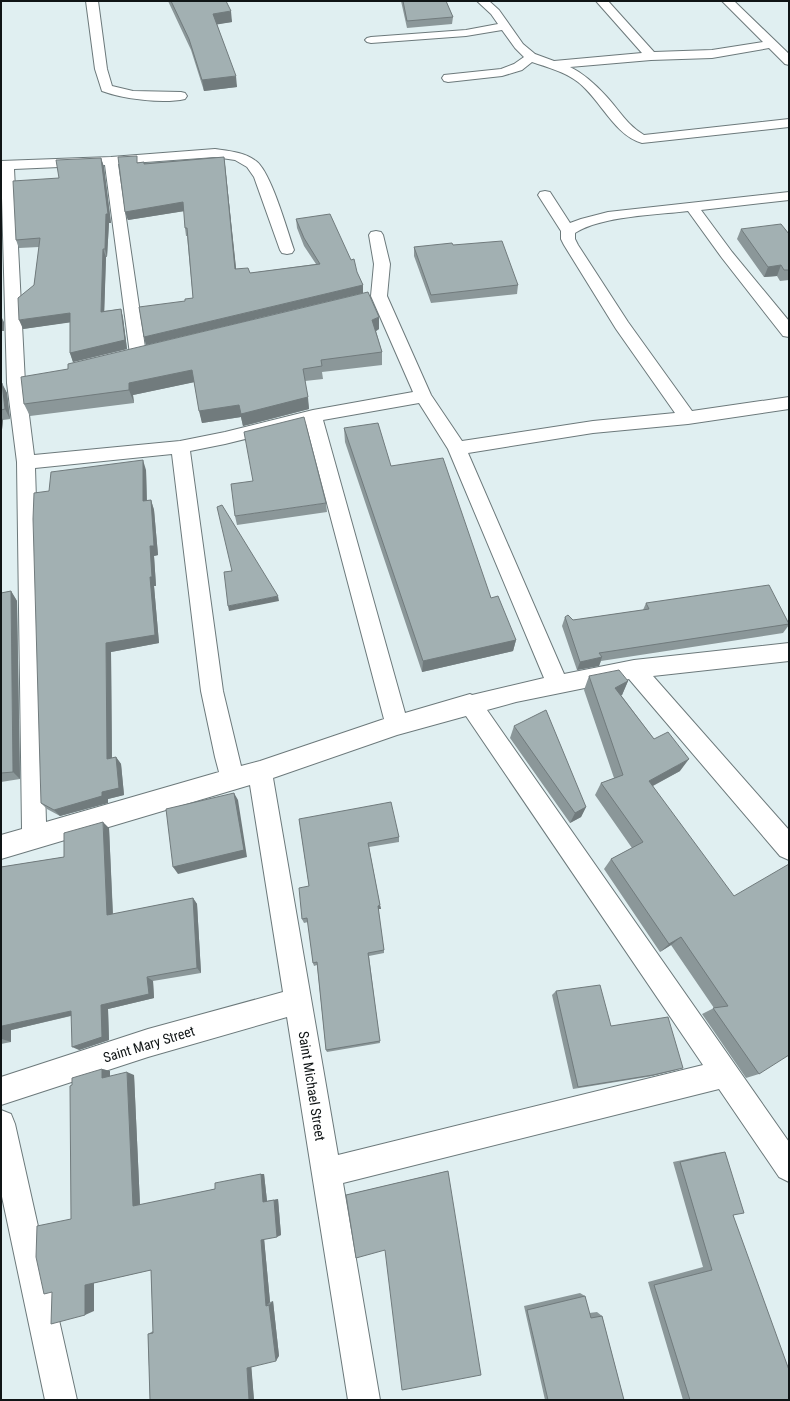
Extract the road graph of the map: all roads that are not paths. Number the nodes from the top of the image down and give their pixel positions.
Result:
1 (92, 1) edge
2 (483, 1) edge
3 (602, 1) edge
4 (728, 1) edge
5 (504, 26) junction
6 (466, 32) junction
7 (371, 40) dead end
8 (772, 44) junction
9 (519, 46) junction
10 (651, 56) junction
11 (531, 57) junction
12 (789, 61) edge
13 (554, 65) junction
14 (448, 78) dead end
15 (181, 96) dead end
16 (789, 123) edge
17 (111, 161) junction
18 (4, 165) edge
19 (545, 195) dead end
20 (789, 196) edge
21 (691, 206) junction
22 (568, 231) junction
23 (376, 235) dead end
24 (287, 250) dead end
25 (789, 332) edge
26 (138, 354) edge
27 (8, 356) edge
28 (422, 396) junction
29 (789, 403) edge
30 (313, 416) junction
31 (688, 418) junction
32 (180, 447) junction
33 (457, 448) junction
34 (26, 462) junction
35 (789, 652) edge
36 (634, 669) junction
37 (558, 685) junction
38 (470, 704) junction
39 (397, 725) junction
40 (260, 772) junction
41 (233, 778) junction
42 (34, 838) junction
43 (1, 847) edge
44 (789, 848) edge
45 (298, 1001) junction
46 (724, 1074) junction
47 (1, 1091) edge
48 (1, 1124) edge
49 (789, 1167) edge
50 (326, 1173) junction
51 (61, 1400) edge
52 (364, 1400) edge

1 - 15 street
2 - 5 street
3 - 10 street
4 - 8 street
5 - 6 street
5 - 9 street
6 - 7 street
6 - 9 street
8 - 10 street
8 - 12 street
9 - 11 street
10 - 13 street
11 - 13 street
11 - 14 street
13 - 16 street
17 - 18 street
17 - 24 street
17 - 26 street
18 - 27 street
19 - 22 street
20 - 21 street
21 - 22 street
21 - 25 street
22 - 31 street
23 - 28 street
27 - 34 street
28 - 30 street
28 - 33 street
29 - 31 street
30 - 32 street
30 - 39 street
31 - 33 street
32 - 34 street
32 - 41 street
33 - 37 street
34 - 42 street
35 - 36 street
36 - 37 street
36 - 44 street
37 - 38 street
38 - 39 street
38 - 46 street
39 - 40 street
40 - 41 street
40 - 45 street, Saint Michael Street
41 - 42 street
42 - 43 street
45 - 47 street, Saint Mary Street
45 - 50 street, Saint Michael Street
46 - 49 street
46 - 50 street
48 - 51 street
50 - 52 street, Saint Michael Street

